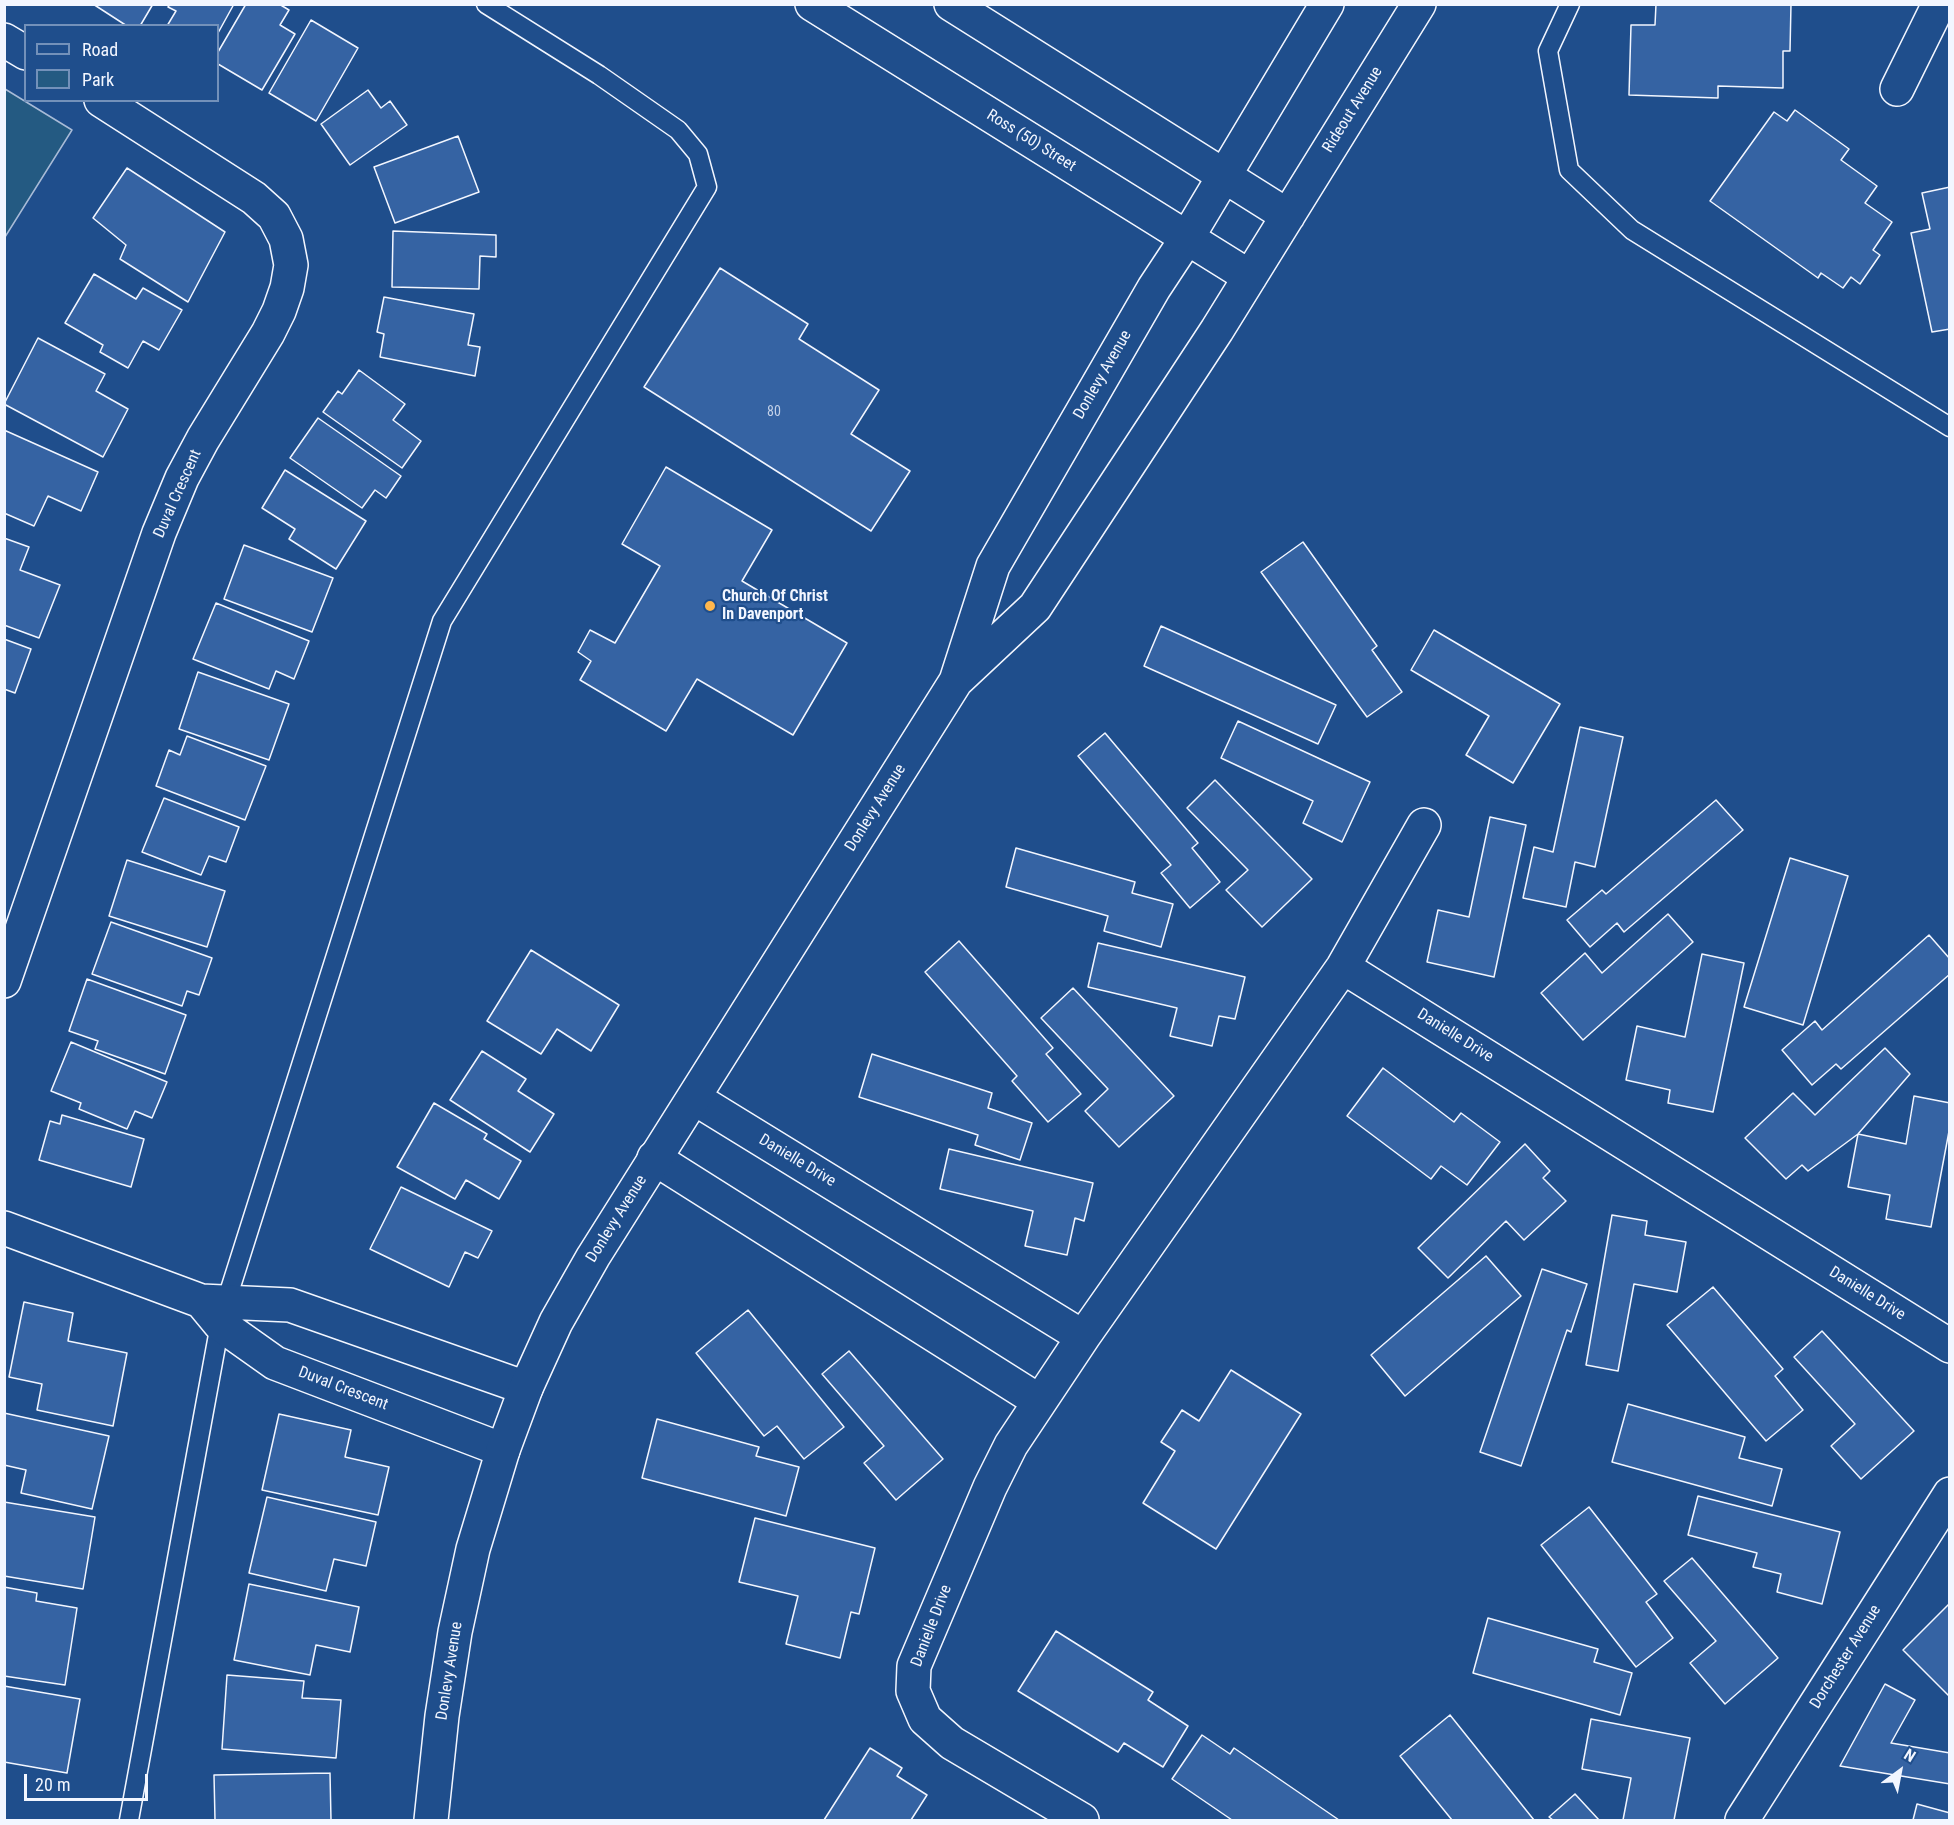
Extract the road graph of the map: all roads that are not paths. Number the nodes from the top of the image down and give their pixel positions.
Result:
1 (486, 4) edge
2 (812, 4) edge
3 (951, 4) edge
4 (1328, 4) edge
5 (1419, 4) edge
6 (1570, 4) edge
7 (1939, 4) edge
8 (4, 39) edge
9 (24, 52) edge
10 (1897, 89) dead end
11 (104, 102) edge
12 (1225, 175) junction
13 (1288, 216) junction
14 (1187, 238) junction
15 (1250, 277) junction
16 (1950, 427) edge
17 (956, 681) junction
18 (1424, 825) dead end
19 (1343, 967) junction
20 (4, 981) edge
21 (694, 1098) junction
22 (654, 1158) junction
23 (4, 1228) edge
24 (216, 1309) junction
25 (1083, 1337) junction
26 (1950, 1346) edge
27 (526, 1388) junction
28 (1039, 1401) junction
29 (503, 1450) junction
30 (1950, 1494) edge
31 (129, 1821) edge
32 (431, 1821) edge
33 (1082, 1821) edge
34 (1742, 1821) edge

1 - 24 lane
2 - 14 street, Ross (50) Street
3 - 12 street
4 - 12 street
5 - 13 street, Rideout Avenue
6 - 16 lane
7 - 10 street
8 - 9 street
11 - 20 street, Duval Crescent
12 - 13 street
12 - 14 street, Donlevy Avenue
13 - 15 street, Donlevy Avenue
14 - 15 street, Ross (50) Street
14 - 17 street, Donlevy Avenue
15 - 17 street, Donlevy Avenue
17 - 21 street, Donlevy Avenue
18 - 19 street
19 - 25 street, Danielle Drive
19 - 26 street, Danielle Drive
21 - 22 street, Donlevy Avenue
21 - 25 street, Danielle Drive
22 - 27 street, Donlevy Avenue
22 - 28 street
23 - 24 street, Duval Crescent
24 - 27 street, Duval Crescent
24 - 29 street, Duval Crescent
24 - 31 lane
25 - 28 street, Danielle Drive
27 - 29 street, Donlevy Avenue
28 - 33 street, Danielle Drive
29 - 32 street, Donlevy Avenue
30 - 34 street, Dorchester Avenue

